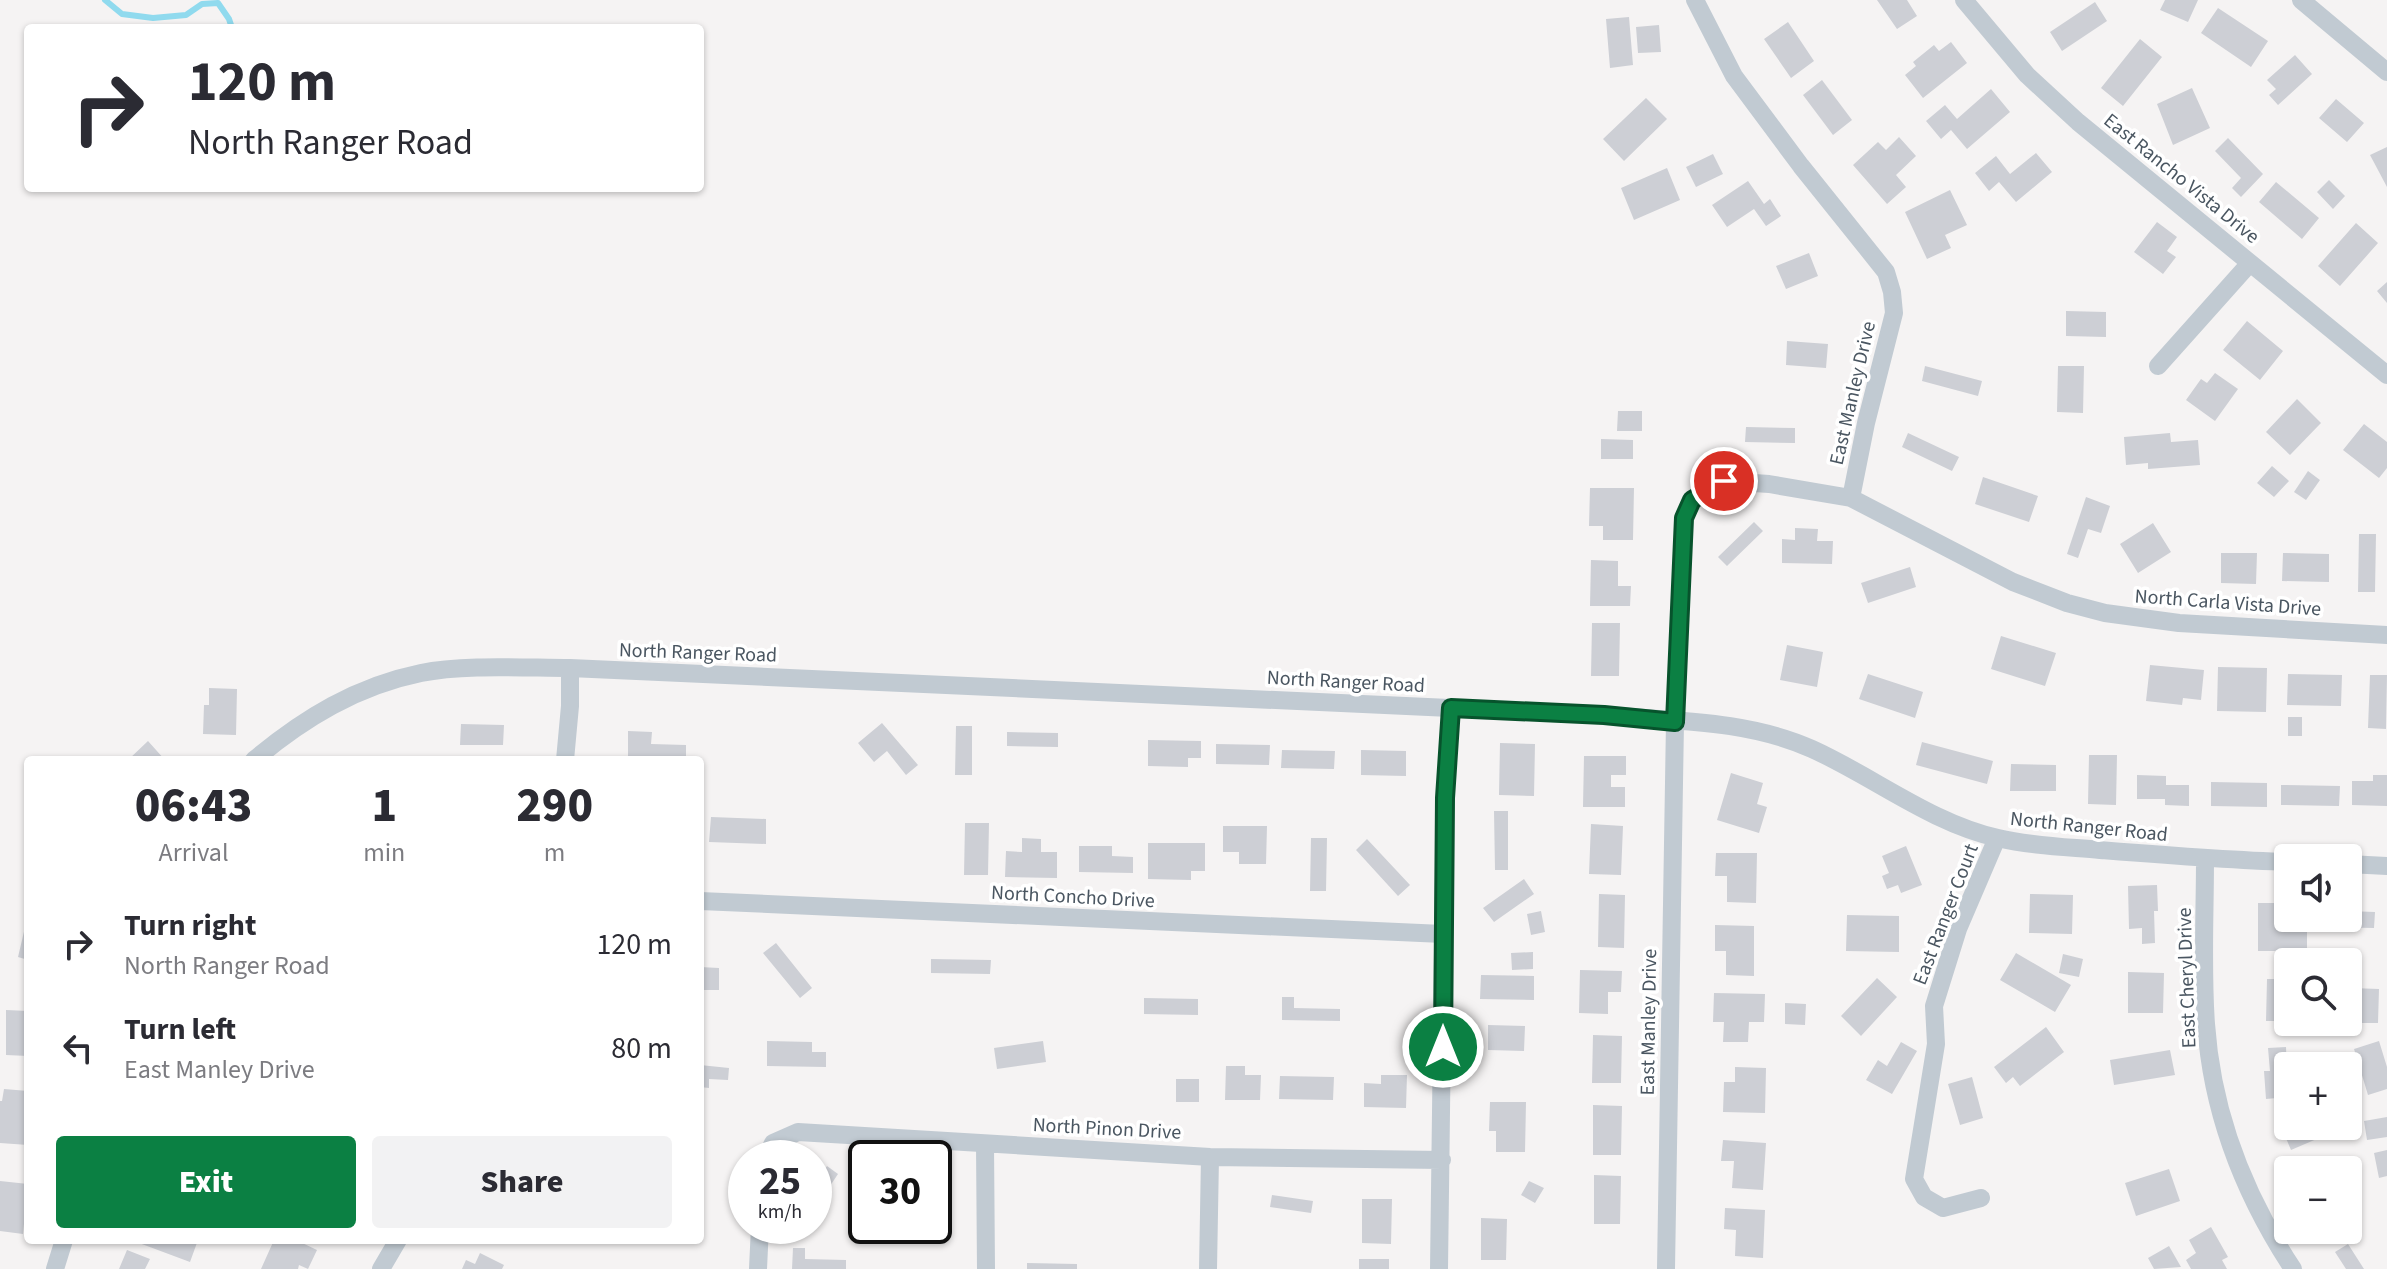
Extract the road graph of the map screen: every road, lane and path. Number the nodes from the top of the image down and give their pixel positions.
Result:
1 (1695, 0) edge
2 (1964, 0) edge
3 (2301, 0) edge
4 (2387, 72) edge
5 (2250, 263) junction
6 (2158, 366) dead end
7 (2387, 375) edge
8 (1851, 498) junction
9 (2387, 635) edge
10 (570, 668) junction
11 (1451, 708) junction
12 (1675, 722) junction
13 (259, 756) edge
14 (565, 756) edge
15 (1997, 838) junction
16 (2205, 859) junction
17 (2274, 861) edge
18 (2362, 865) edge
19 (2387, 866) edge
20 (704, 901) edge
21 (1443, 934) junction
22 (785, 1140) edge
23 (985, 1145) junction
24 (1210, 1157) junction
25 (1442, 1160) junction
26 (1981, 1198) dead end
27 (63, 1244) edge
28 (396, 1244) edge
29 (759, 1244) edge
30 (55, 1269) edge
31 (381, 1269) edge
32 (758, 1269) edge
33 (986, 1269) edge
34 (1208, 1269) edge
35 (1439, 1269) edge
36 (1666, 1269) edge
37 (2293, 1269) edge

1 - 8 street, East Manley Drive
2 - 5 street, East Rancho Vista Drive
3 - 4 street
5 - 6 street
5 - 7 street, East Rancho Vista Drive
8 - 9 street, North Carla Vista Drive
8 - 12 street, East Manley Drive
10 - 11 street, North Ranger Road
10 - 13 street, North Ranger Road
10 - 14 street
11 - 12 street, North Ranger Road
11 - 21 street
12 - 15 street, North Ranger Road
12 - 36 street, East Manley Drive
15 - 16 street, North Ranger Road
15 - 26 street, East Ranger Court
16 - 17 street, North Ranger Road
16 - 37 street, East Cheryl Drive
18 - 19 street
20 - 21 street, North Concho Drive
21 - 25 street
22 - 23 street, North Pinon Drive
23 - 24 street, North Pinon Drive
23 - 33 street
24 - 25 street, North Pinon Drive
24 - 34 street
25 - 35 street
27 - 30 street
28 - 31 street
29 - 32 street

